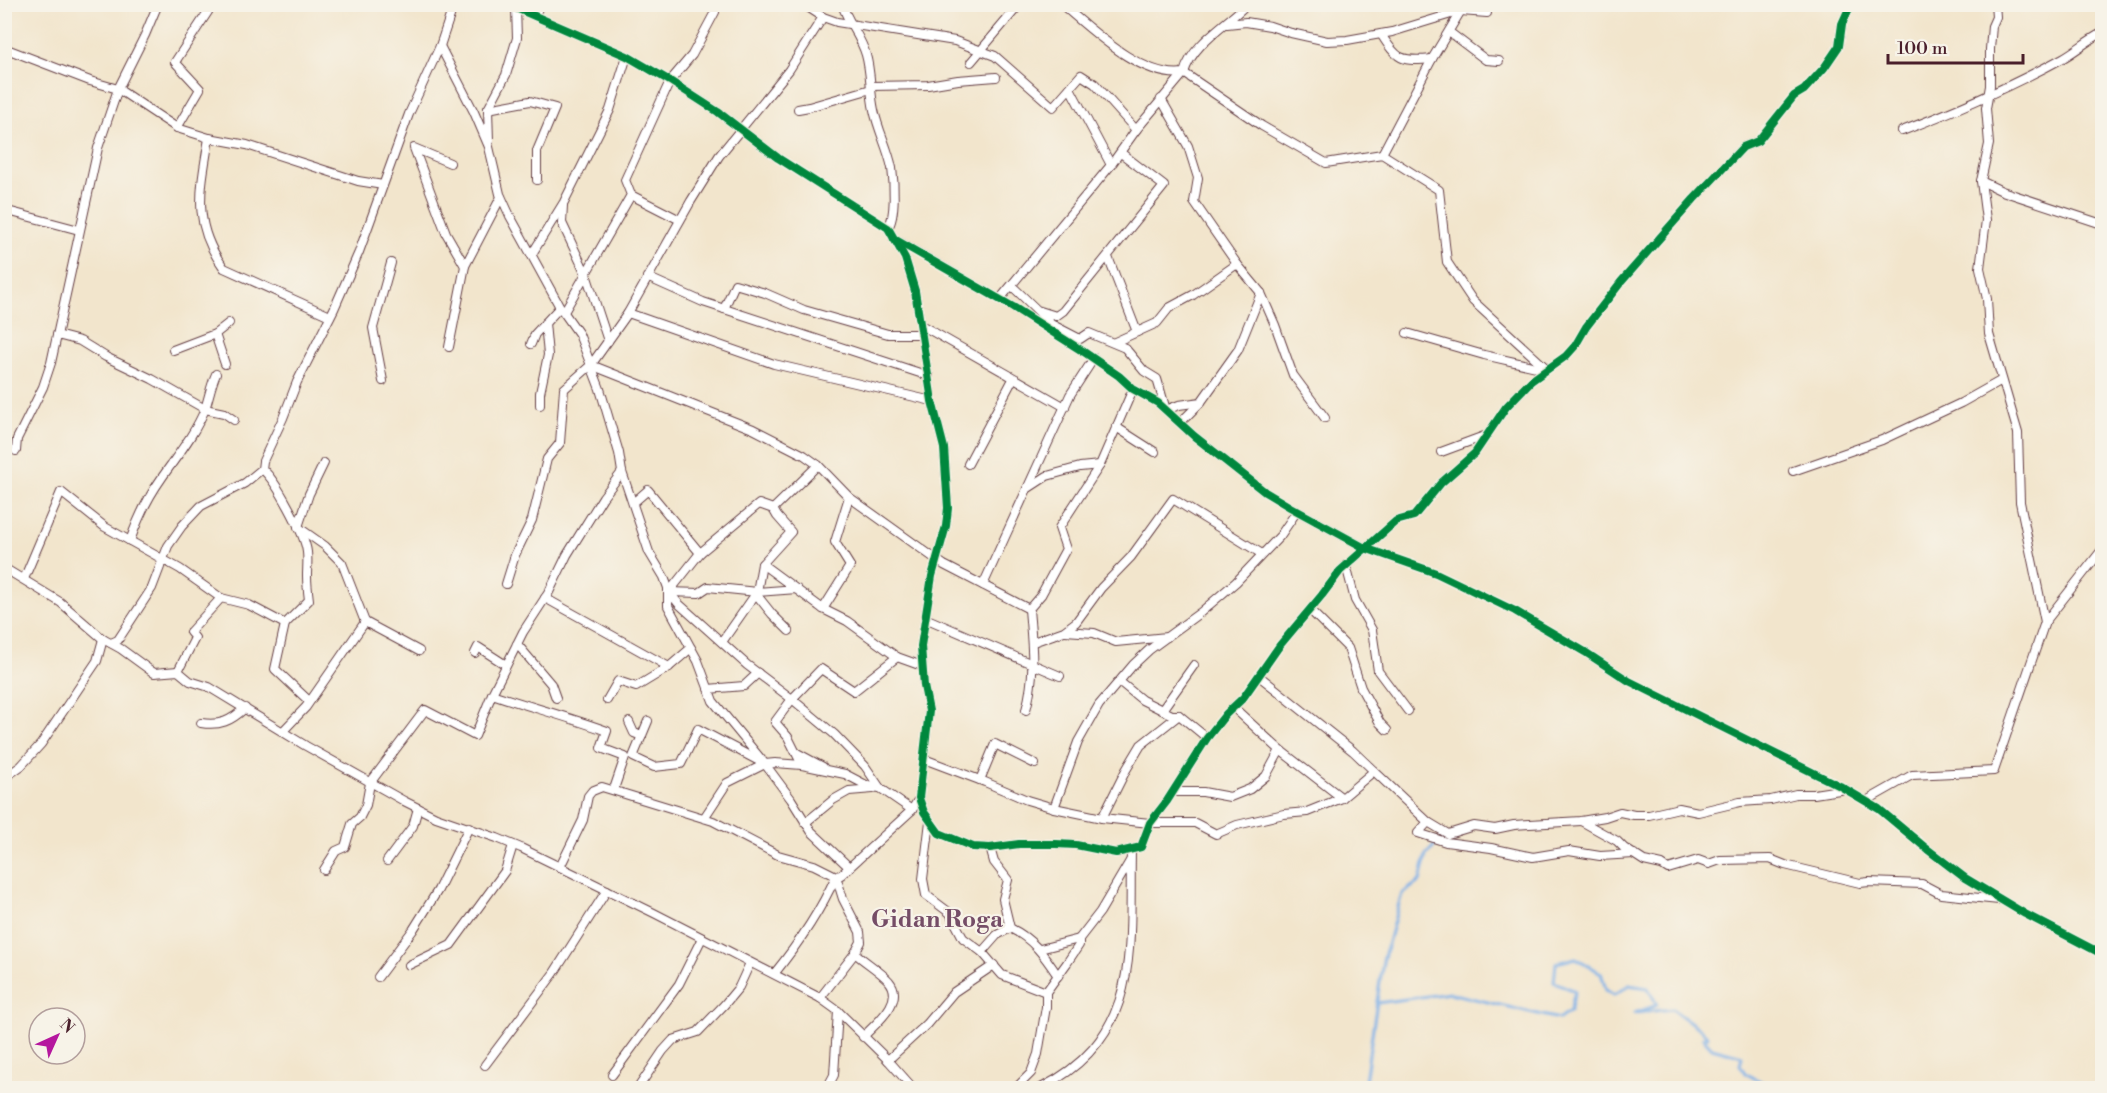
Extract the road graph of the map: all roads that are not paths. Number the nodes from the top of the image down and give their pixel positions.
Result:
1 (158, 4) edge
2 (213, 4) edge
3 (454, 4) edge
4 (507, 4) edge
5 (540, 4) edge
6 (802, 4) edge
7 (842, 4) edge
8 (1020, 4) edge
9 (1061, 4) edge
10 (1247, 4) edge
11 (1451, 4) edge
12 (1851, 4) edge
13 (1995, 4) edge
14 (516, 8) junction
15 (1463, 8) edge
16 (715, 12) dead end
17 (1487, 13) dead end
18 (535, 15) junction
19 (823, 17) junction
20 (849, 24) junction
21 (1227, 24) junction
22 (1449, 32) junction
23 (2103, 33) edge
24 (1382, 34) junction
25 (440, 46) junction
26 (4, 48) edge
27 (627, 56) junction
28 (1432, 59) junction
29 (971, 62) dead end
30 (1499, 62) dead end
31 (1184, 73) junction
32 (996, 77) dead end
33 (670, 81) junction
34 (871, 88) junction
35 (1070, 88) junction
36 (118, 89) junction
37 (1989, 93) junction
38 (1161, 99) junction
39 (488, 109) junction
40 (798, 109) dead end
41 (177, 128) junction
42 (740, 128) junction
43 (1136, 130) junction
44 (1902, 131) dead end
45 (209, 138) junction
46 (489, 147) junction
47 (1121, 153) junction
48 (1382, 154) junction
49 (450, 163) dead end
50 (1111, 165) junction
51 (537, 180) dead end
52 (1981, 182) junction
53 (383, 185) junction
54 (631, 195) junction
55 (501, 197) junction
56 (564, 202) junction
57 (4, 210) edge
58 (680, 220) junction
59 (2103, 224) edge
60 (888, 228) junction
61 (79, 230) junction
62 (892, 238) junction
63 (532, 254) junction
64 (1108, 257) junction
65 (391, 263) dead end
66 (1237, 264) junction
67 (465, 266) junction
68 (586, 274) junction
69 (647, 278) junction
70 (1012, 286) junction
71 (1261, 293) junction
72 (1000, 299) junction
73 (562, 309) junction
74 (723, 309) junction
75 (1037, 310) junction
76 (628, 313) junction
77 (330, 316) junction
78 (229, 323) dead end
79 (544, 324) junction
80 (921, 330) junction
81 (1137, 332) junction
82 (1407, 333) dead end
83 (215, 334) junction
84 (57, 335) junction
85 (608, 341) junction
86 (1115, 342) junction
87 (531, 344) dead end
88 (449, 347) dead end
89 (173, 350) dead end
90 (1094, 358) junction
91 (225, 364) dead end
92 (591, 365) junction
93 (1547, 369) junction
94 (216, 374) dead end
95 (929, 376) junction
96 (1013, 379) junction
97 (2001, 380) junction
98 (382, 381) dead end
99 (1133, 388) junction
100 (932, 401) junction
101 (1201, 402) junction
102 (540, 405) dead end
103 (1065, 407) junction
104 (205, 409) junction
105 (1166, 410) junction
106 (1325, 418) dead end
107 (234, 420) dead end
108 (1180, 423) junction
109 (1116, 428) junction
110 (1487, 435) junction
111 (16, 451) dead end
112 (1155, 452) dead end
113 (1441, 452) dead end
114 (324, 463) dead end
115 (968, 464) dead end
116 (818, 465) junction
117 (1100, 465) junction
118 (262, 469) junction
119 (1793, 471) dead end
120 (622, 472) junction
121 (1025, 490) junction
122 (849, 497) junction
123 (633, 503) junction
124 (773, 509) junction
125 (1297, 511) junction
126 (298, 527) junction
127 (130, 541) junction
128 (1365, 548) junction
129 (2103, 552) edge
130 (700, 553) junction
131 (1262, 554) junction
132 (936, 558) junction
133 (163, 559) junction
134 (762, 564) junction
135 (1346, 565) junction
136 (4, 568) edge
137 (24, 579) junction
138 (506, 584) dead end
139 (983, 585) junction
140 (797, 590) junction
141 (669, 592) junction
142 (756, 593) junction
143 (221, 598) junction
144 (545, 598) junction
145 (823, 609) junction
146 (1029, 609) junction
147 (1310, 610) junction
148 (925, 618) junction
149 (365, 622) junction
150 (2045, 622) junction
151 (285, 624) junction
152 (789, 631) dead end
153 (1064, 631) junction
154 (1169, 637) junction
155 (107, 641) junction
156 (722, 642) junction
157 (1033, 642) junction
158 (517, 644) junction
159 (691, 648) junction
160 (419, 651) dead end
161 (475, 653) dead end
162 (897, 657) junction
163 (1033, 664) junction
164 (1194, 665) dead end
165 (506, 666) junction
166 (922, 666) junction
167 (669, 667) junction
168 (178, 671) junction
169 (758, 673) junction
170 (1060, 676) dead end
171 (1258, 676) junction
172 (1120, 681) junction
173 (708, 689) junction
174 (492, 694) junction
175 (556, 698) dead end
176 (792, 699) junction
177 (607, 700) dead end
178 (309, 701) junction
179 (1233, 707) junction
180 (245, 708) junction
181 (1026, 710) dead end
182 (1162, 711) junction
183 (1408, 711) dead end
184 (1179, 716) junction
185 (629, 722) dead end
186 (648, 722) dead end
187 (201, 723) dead end
188 (1387, 730) dead end
189 (283, 731) junction
190 (642, 736) junction
191 (1207, 738) junction
192 (1280, 750) junction
193 (797, 753) junction
194 (629, 757) junction
195 (924, 759) junction
196 (765, 764) junction
197 (1035, 764) dead end
198 (802, 765) junction
199 (826, 770) junction
200 (1374, 771) junction
201 (4, 778) edge
202 (980, 780) junction
203 (370, 783) junction
204 (880, 788) junction
205 (614, 789) junction
206 (1846, 789) junction
207 (1173, 792) junction
208 (919, 798) junction
209 (1342, 798) junction
210 (1866, 801) junction
211 (418, 808) junction
212 (1054, 808) junction
213 (912, 810) junction
214 (704, 818) junction
215 (1102, 818) junction
216 (930, 821) junction
217 (1581, 821) junction
218 (1428, 822) junction
219 (806, 823) junction
220 (1150, 823) junction
221 (469, 827) junction
222 (513, 845) junction
223 (990, 848) junction
224 (1131, 850) junction
225 (1634, 854) junction
226 (1131, 860) junction
227 (387, 861) dead end
228 (560, 867) junction
229 (849, 867) junction
230 (324, 870) dead end
231 (836, 876) junction
232 (607, 890) junction
233 (2003, 901) junction
234 (1010, 928) junction
235 (702, 938) junction
236 (1079, 939) junction
237 (1040, 949) junction
238 (982, 952) junction
239 (855, 953) junction
240 (2103, 954) edge
241 (750, 963) junction
242 (409, 965) dead end
243 (994, 965) junction
244 (774, 974) junction
245 (1058, 976) junction
246 (378, 977) dead end
247 (1047, 992) junction
248 (820, 998) junction
249 (838, 1011) junction
250 (863, 1037) junction
251 (888, 1060) junction
252 (485, 1065) dead end
253 (612, 1075) dead end
254 (638, 1089) edge
255 (827, 1089) edge
256 (913, 1089) edge
257 (1016, 1089) edge
258 (1041, 1089) edge

1 - 36 street
2 - 41 street
3 - 25 street
4 - 14 street
5 - 18 street
6 - 19 street
7 - 20 street
8 - 29 street
9 - 31 street
10 - 21 street
11 - 15 street
12 - 93 street
13 - 37 street
14 - 18 street
14 - 39 street
15 - 17 street
15 - 22 street
15 - 24 street
16 - 33 street
18 - 27 street
19 - 20 street
19 - 42 street
20 - 34 street
20 - 35 street
21 - 24 street
21 - 31 street
22 - 28 street
22 - 30 street
23 - 37 street
24 - 28 street
25 - 46 street
25 - 53 street
26 - 36 street
27 - 33 street
27 - 56 street
28 - 48 street
31 - 38 street
31 - 48 street
32 - 34 street
33 - 42 street
33 - 54 street
34 - 40 street
34 - 60 street
35 - 43 street
35 - 50 street
36 - 41 street
36 - 61 street
37 - 44 street
37 - 52 street
38 - 43 street
38 - 66 street
39 - 46 street
39 - 51 street
41 - 45 street
42 - 58 street
42 - 60 street
43 - 47 street
45 - 53 street
45 - 77 street
46 - 55 street
47 - 50 street
47 - 64 street
48 - 93 street
49 - 67 street
50 - 70 street
52 - 59 street
52 - 97 street
53 - 77 street
54 - 58 street
54 - 68 street
55 - 63 street
55 - 67 street
56 - 63 street
56 - 68 street
57 - 61 street
58 - 69 street
60 - 62 street
61 - 84 street
62 - 72 street
62 - 80 street
63 - 73 street
64 - 75 street
64 - 81 street
65 - 98 street
66 - 71 street
66 - 81 street
67 - 88 street
68 - 73 street
68 - 85 street
69 - 74 street
69 - 76 street
70 - 72 street
70 - 75 street
71 - 101 street
71 - 106 street
72 - 90 street
73 - 79 street
73 - 92 street
74 - 80 street
74 - 95 street
75 - 86 street
76 - 85 street
76 - 100 street
77 - 118 street
78 - 83 street
79 - 87 street
79 - 102 street
80 - 95 street
80 - 96 street
81 - 86 street
82 - 93 street
83 - 89 street
83 - 91 street
84 - 104 street
84 - 111 street
85 - 92 street
86 - 105 street
90 - 99 street
90 - 103 street
92 - 116 street
92 - 120 street
92 - 138 street
93 - 110 street
94 - 104 street
95 - 100 street
96 - 103 street
96 - 115 street
97 - 119 street
97 - 150 street
99 - 105 street
99 - 109 street
100 - 132 street
101 - 105 street
101 - 108 street
103 - 121 street
104 - 107 street
104 - 127 street
105 - 108 street
108 - 125 street
109 - 112 street
109 - 117 street
110 - 113 street
110 - 128 street
114 - 126 street
116 - 122 street
116 - 124 street
117 - 121 street
117 - 146 street
118 - 126 street
118 - 133 street
120 - 123 street
120 - 144 street
121 - 139 street
122 - 132 street
122 - 145 street
123 - 130 street
123 - 141 street
124 - 130 street
124 - 134 street
125 - 128 street
125 - 131 street
126 - 149 street
126 - 151 street
127 - 133 street
127 - 137 street
128 - 135 street
128 - 206 street
129 - 150 street
130 - 141 street
131 - 153 street
131 - 154 street
132 - 139 street
132 - 148 street
133 - 143 street
133 - 155 street
134 - 140 street
134 - 142 street
135 - 147 street
135 - 183 street
136 - 137 street
137 - 155 street
139 - 146 street
140 - 142 street
140 - 145 street
141 - 142 street
141 - 156 street
141 - 159 street
142 - 152 street
142 - 156 street
143 - 151 street
143 - 168 street
144 - 158 street
144 - 167 street
145 - 162 street
146 - 157 street
147 - 171 street
147 - 188 street
148 - 163 street
148 - 166 street
149 - 160 street
149 - 178 street
150 - 210 street
151 - 178 street
153 - 154 street
153 - 157 street
154 - 172 street
155 - 168 street
155 - 201 street
156 - 169 street
157 - 163 street
158 - 165 street
158 - 175 street
159 - 167 street
159 - 173 street
161 - 165 street
162 - 166 street
162 - 176 street
163 - 170 street
163 - 181 street
164 - 182 street
165 - 174 street
166 - 195 street
167 - 177 street
168 - 180 street
169 - 173 street
169 - 176 street
171 - 179 street
171 - 200 street
172 - 182 street
172 - 212 street
173 - 196 street
174 - 194 street
174 - 203 street
176 - 193 street
176 - 204 street
178 - 189 street
179 - 191 street
179 - 192 street
180 - 187 street
180 - 189 street
182 - 184 street
184 - 191 street
184 - 215 street
185 - 190 street
186 - 190 street
189 - 203 street
190 - 194 street
191 - 207 street
192 - 207 street
192 - 209 street
193 - 198 street
193 - 199 street
194 - 196 street
194 - 205 street
195 - 202 street
195 - 208 street
196 - 198 street
196 - 214 street
196 - 219 street
197 - 202 street
198 - 199 street
199 - 204 street
200 - 209 street
200 - 218 street
202 - 212 street
203 - 211 street
203 - 230 street
204 - 213 street
204 - 219 street
205 - 214 street
205 - 228 street
206 - 210 street
206 - 217 street
207 - 220 street
208 - 213 street
208 - 216 street
209 - 220 street
210 - 233 street
211 - 221 street
211 - 227 street
212 - 215 street
213 - 229 street
214 - 231 street
215 - 220 street
216 - 223 street
216 - 238 street
217 - 218 street
217 - 225 street
218 - 225 street
219 - 229 street
220 - 224 street
221 - 222 street
221 - 246 street
222 - 228 street
222 - 242 street
223 - 224 street
223 - 234 street
224 - 226 street
225 - 233 street
226 - 236 street
226 - 258 street
228 - 232 street
229 - 231 street
231 - 239 street
231 - 244 street
232 - 235 street
232 - 252 street
233 - 240 street
234 - 237 street
234 - 238 street
235 - 241 street
235 - 253 street
236 - 237 street
236 - 245 street
237 - 245 street
238 - 243 street
239 - 248 street
239 - 250 street
241 - 244 street
241 - 254 street
243 - 247 street
243 - 251 street
244 - 248 street
245 - 247 street
247 - 257 street
248 - 249 street
249 - 250 street
249 - 255 street
250 - 251 street
251 - 256 street

